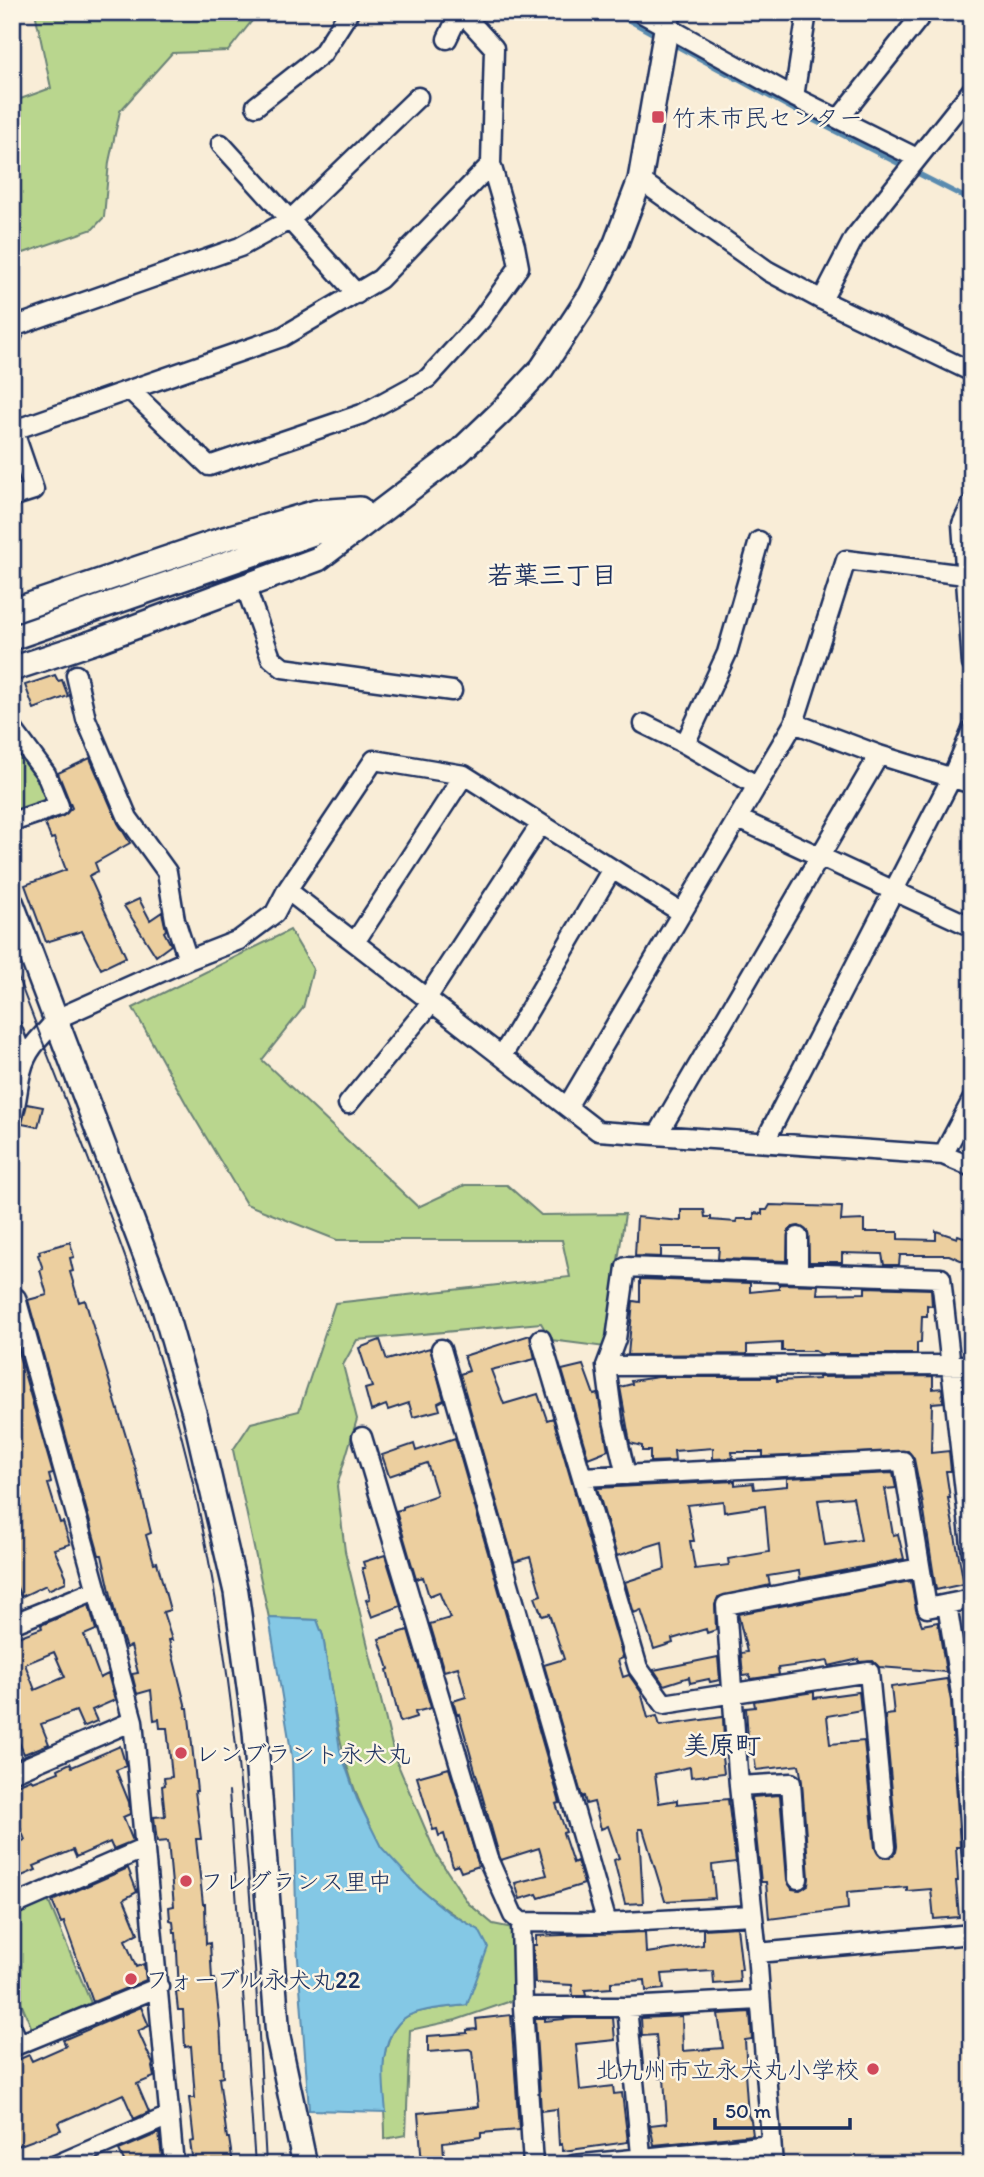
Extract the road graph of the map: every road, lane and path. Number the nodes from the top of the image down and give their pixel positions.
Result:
1 (349, 12) edge
2 (461, 12) edge
3 (640, 12) edge
4 (807, 12) edge
5 (924, 12) edge
6 (668, 20) edge
7 (447, 39) dead end
8 (972, 90) edge
9 (418, 97) dead end
10 (794, 97) junction
11 (256, 106) dead end
12 (839, 119) junction
13 (221, 144) dead end
14 (917, 158) junction
15 (491, 164) junction
16 (640, 180) junction
17 (291, 219) junction
18 (357, 294) junction
19 (822, 300) junction
20 (12, 336) edge
21 (972, 372) edge
22 (130, 390) junction
23 (13, 428) edge
24 (12, 497) edge
25 (972, 502) edge
26 (387, 507) junction
27 (759, 541) dead end
28 (965, 575) junction
29 (246, 588) junction
30 (12, 611) edge
31 (12, 638) edge
32 (972, 664) edge
33 (12, 669) edge
34 (76, 675) dead end
35 (452, 691) dead end
36 (794, 723) junction
37 (644, 724) dead end
38 (12, 728) edge
39 (972, 730) edge
40 (684, 744) junction
41 (879, 755) junction
42 (464, 775) junction
43 (952, 777) junction
44 (972, 784) edge
45 (756, 785) junction
46 (739, 818) junction
47 (12, 822) edge
48 (540, 825) junction
49 (819, 857) junction
50 (612, 869) junction
51 (287, 890) junction
52 (894, 890) junction
53 (12, 904) edge
54 (682, 914) junction
55 (969, 921) edge
56 (355, 942) junction
57 (188, 960) junction
58 (430, 1000) junction
59 (56, 1019) junction
60 (12, 1029) edge
61 (502, 1056) junction
62 (24, 1060) junction
63 (972, 1100) edge
64 (348, 1104) dead end
65 (567, 1107) junction
66 (12, 1117) edge
67 (658, 1134) junction
68 (765, 1141) junction
69 (943, 1155) junction
70 (972, 1167) edge
71 (798, 1237) dead end
72 (797, 1273) junction
73 (16, 1298) dead end
74 (541, 1339) dead end
75 (442, 1349) dead end
76 (952, 1365) junction
77 (972, 1365) edge
78 (606, 1366) junction
79 (362, 1437) dead end
80 (626, 1475) junction
81 (582, 1477) junction
82 (972, 1554) edge
83 (920, 1568) junction
84 (96, 1590) junction
85 (972, 1599) edge
86 (947, 1604) junction
87 (12, 1624) edge
88 (732, 1693) junction
89 (133, 1721) junction
90 (12, 1773) edge
91 (739, 1786) junction
92 (886, 1847) dead end
93 (145, 1848) junction
94 (972, 1857) edge
95 (798, 1879) dead end
96 (12, 1906) edge
97 (752, 1915) junction
98 (521, 1922) junction
99 (607, 1923) junction
100 (972, 1934) edge
101 (757, 1953) junction
102 (159, 1987) junction
103 (759, 2000) junction
104 (523, 2007) junction
105 (627, 2007) junction
106 (15, 2040) edge
107 (169, 2116) junction
108 (771, 2145) junction
109 (642, 2161) edge
110 (56, 2165) edge
111 (174, 2165) edge
112 (305, 2165) edge
113 (533, 2165) edge
114 (573, 2165) edge
115 (773, 2165) edge

1 - 11 street
2 - 7 street
2 - 15 street
3 - 6 street
4 - 10 street
5 - 12 street
6 - 10 street
6 - 16 street
8 - 14 street
9 - 17 street
10 - 12 street
12 - 14 street
13 - 17 street
14 - 19 street
15 - 18 street
15 - 22 street
16 - 19 street
16 - 26 street
17 - 18 street
17 - 20 street
18 - 22 street
19 - 21 street
22 - 23 street
23 - 24 street
25 - 28 street
26 - 29 street
26 - 30 street
26 - 31 street
27 - 40 street
28 - 32 street
28 - 36 street
29 - 33 street
29 - 35 street
34 - 57 street
36 - 41 street
36 - 45 street
37 - 40 street
38 - 47 street
39 - 43 street
40 - 45 street
41 - 43 street
41 - 49 street
42 - 48 street
42 - 51 street
42 - 56 street
43 - 44 street
43 - 52 street
45 - 46 street
46 - 49 street
46 - 54 street
48 - 50 street
48 - 58 street
49 - 52 street
49 - 67 street
50 - 54 street
50 - 61 street
51 - 56 street
51 - 57 street
52 - 55 street
52 - 68 street
53 - 59 street
54 - 65 street
56 - 58 street
57 - 59 street
58 - 61 street
58 - 64 street
59 - 62 street
59 - 112 street
60 - 62 street
61 - 65 street
62 - 66 street
63 - 69 street
65 - 67 street
67 - 68 street
68 - 69 street
69 - 70 street
71 - 72 street
72 - 76 street
72 - 78 street
73 - 84 street
74 - 81 street
75 - 99 street
76 - 77 street
76 - 78 street
76 - 82 street
78 - 80 street
79 - 98 street
80 - 81 street
80 - 83 street
81 - 88 street
83 - 86 street
83 - 88 street
84 - 87 street
84 - 89 street
85 - 86 street
86 - 94 street
88 - 91 street
88 - 92 street
89 - 90 street
89 - 93 street
91 - 95 street
91 - 97 street
93 - 96 street
93 - 102 street
97 - 99 street
97 - 101 street
98 - 99 street
98 - 104 street
100 - 101 street
101 - 103 street
102 - 106 street
102 - 107 street
103 - 105 street
103 - 108 street
104 - 105 street
104 - 113 street
105 - 109 street
107 - 110 street
107 - 111 street
108 - 109 street
108 - 115 street
109 - 114 street

